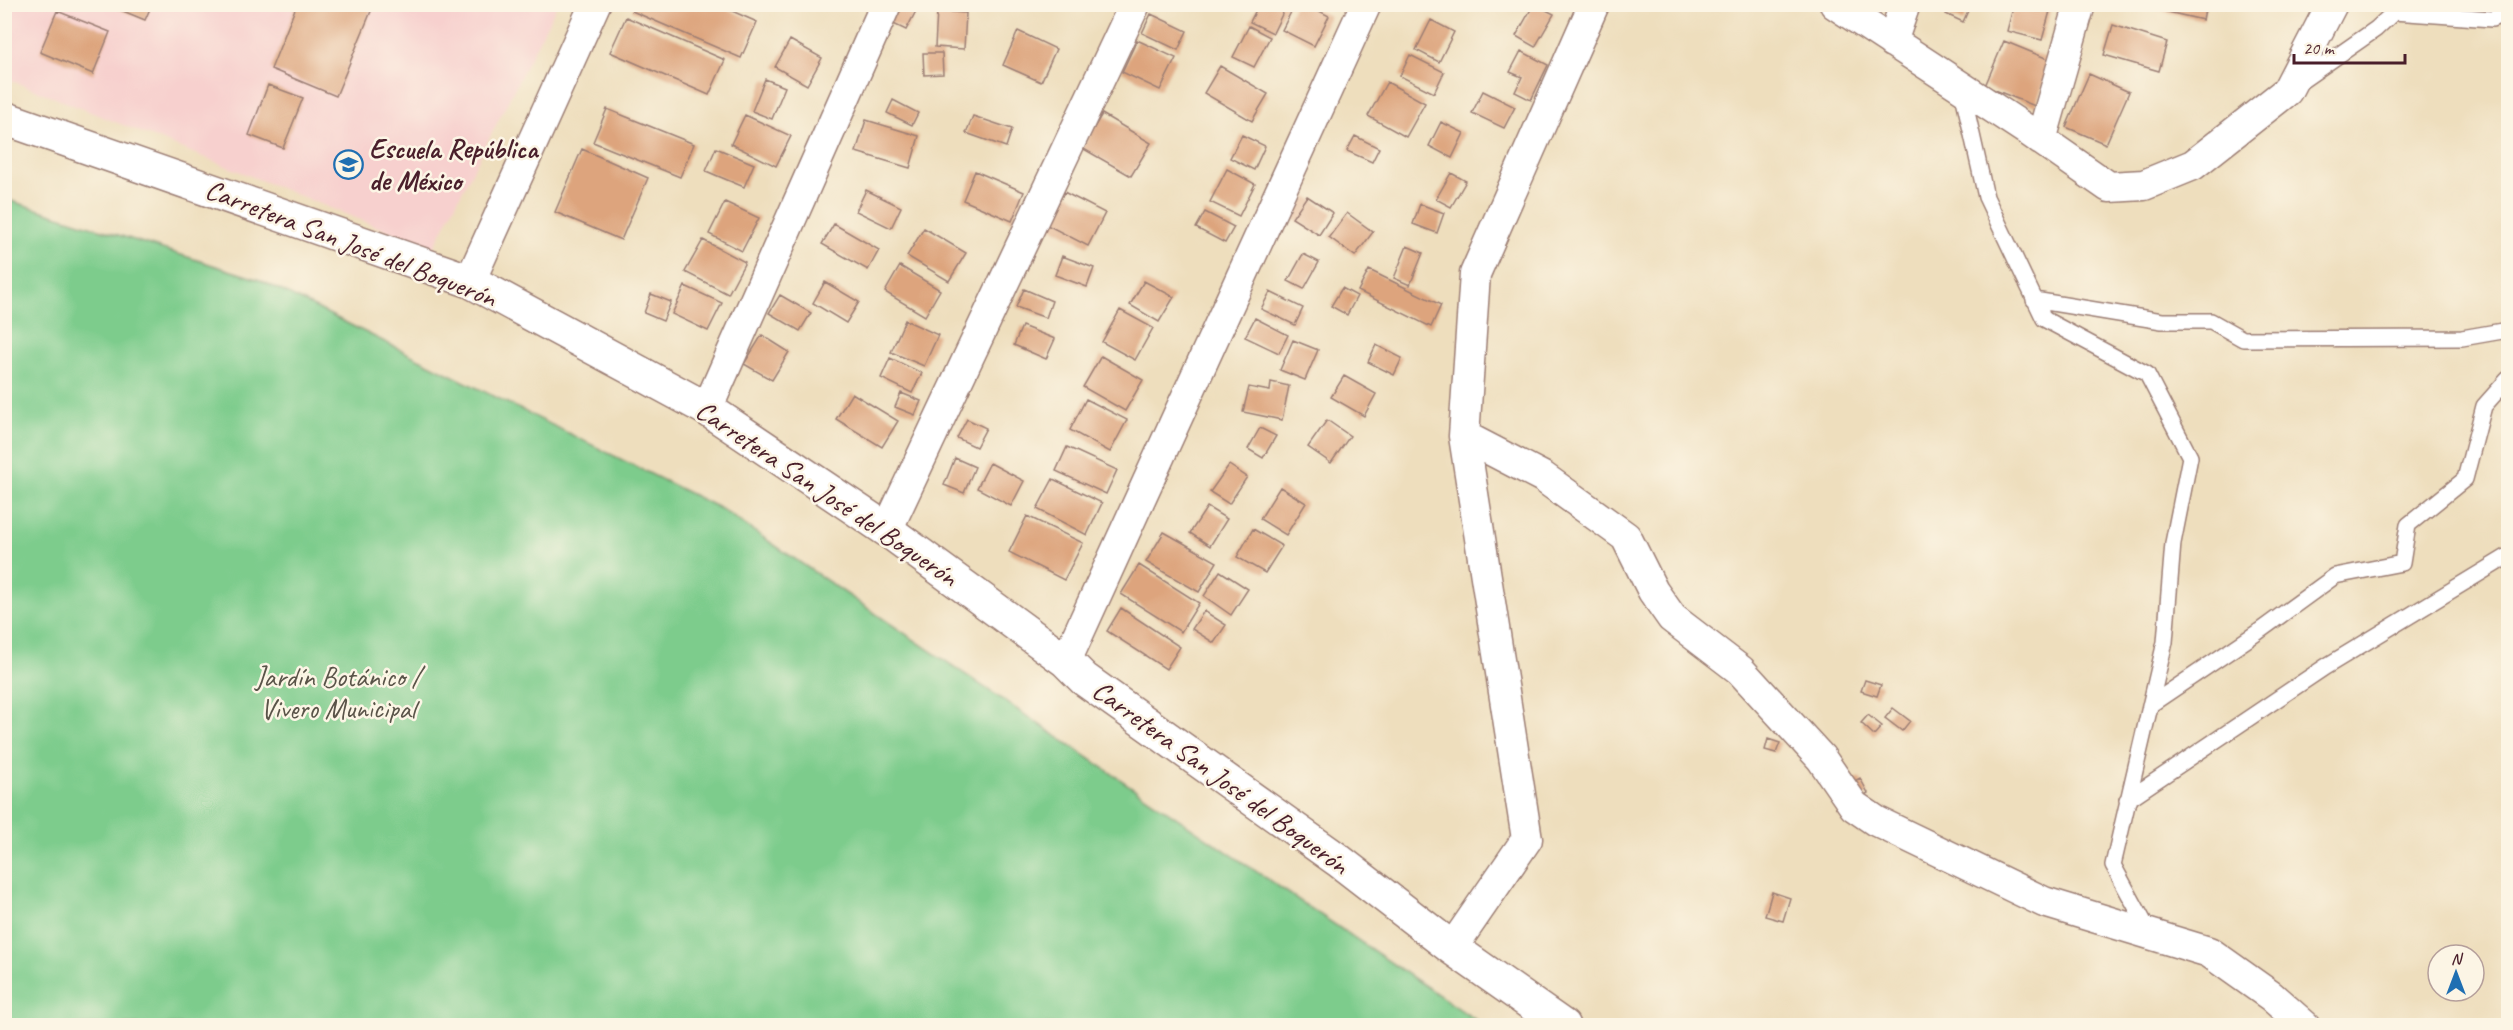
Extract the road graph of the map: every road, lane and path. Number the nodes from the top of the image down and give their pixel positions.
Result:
1 (595, 4) edge
2 (886, 4) edge
3 (1135, 4) edge
4 (1366, 4) edge
5 (1594, 4) edge
6 (1835, 4) edge
7 (1905, 4) edge
8 (2080, 4) edge
9 (2332, 4) edge
10 (2508, 12) edge
11 (1892, 42) junction
12 (1961, 87) junction
13 (2287, 91) junction
14 (4, 118) edge
15 (2041, 140) junction
16 (470, 281) junction
17 (2034, 300) junction
18 (2508, 330) edge
19 (2508, 379) edge
20 (707, 409) junction
21 (1464, 436) junction
22 (887, 530) junction
23 (2508, 556) edge
24 (1066, 661) junction
25 (2150, 705) junction
26 (2127, 800) junction
27 (2151, 934) junction
28 (1452, 948) junction
29 (1563, 1026) edge
30 (2305, 1026) edge

1 - 16 street
2 - 20 street
3 - 22 street
4 - 24 street
5 - 21 street
6 - 11 street
7 - 11 street
8 - 15 street
9 - 13 street
10 - 13 lane
11 - 12 street
12 - 15 street
12 - 17 lane
13 - 15 street
14 - 16 street, Carretera San José del Boquerón
16 - 20 street, Carretera San José del Boquerón
17 - 18 lane
17 - 25 lane
19 - 25 lane
20 - 22 street, Carretera San José del Boquerón
21 - 27 street
21 - 28 street
22 - 24 street, Carretera San José del Boquerón
23 - 26 lane
24 - 28 street, Carretera San José del Boquerón
25 - 26 lane
26 - 27 lane
27 - 30 street
28 - 29 street, Carretera San José del Boquerón

